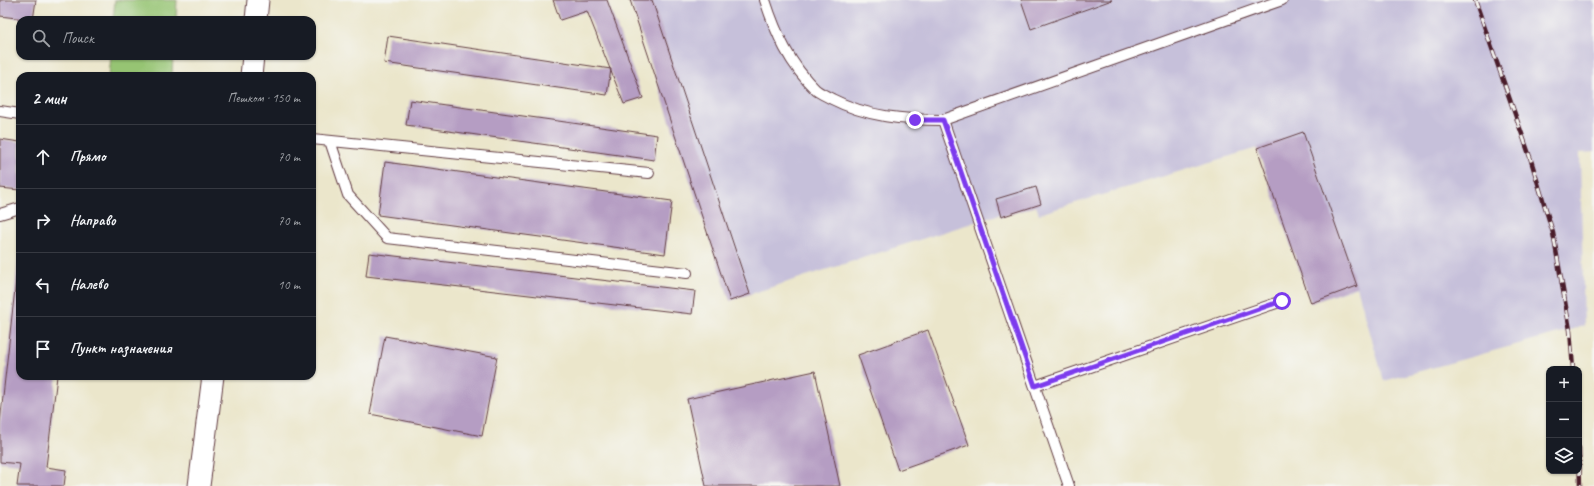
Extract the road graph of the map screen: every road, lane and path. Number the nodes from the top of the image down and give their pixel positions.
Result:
1 (258, 0) edge
2 (765, 0) edge
3 (1282, 0) edge
4 (256, 16) edge
5 (253, 60) edge
6 (251, 72) edge
7 (0, 111) edge
8 (16, 113) edge
9 (943, 120) junction
10 (316, 139) edge
11 (330, 141) junction
12 (649, 173) dead end
13 (16, 209) edge
14 (0, 214) edge
15 (687, 273) dead end
16 (1282, 301) dead end
17 (212, 380) edge
18 (1035, 386) junction
19 (199, 486) edge
20 (1069, 486) edge

1 - 4 street
2 - 9 lane
3 - 9 lane
5 - 6 street
7 - 8 lane
9 - 18 lane
10 - 11 lane
11 - 12 lane
11 - 15 lane
13 - 14 lane
16 - 18 lane
17 - 19 street
18 - 20 lane

